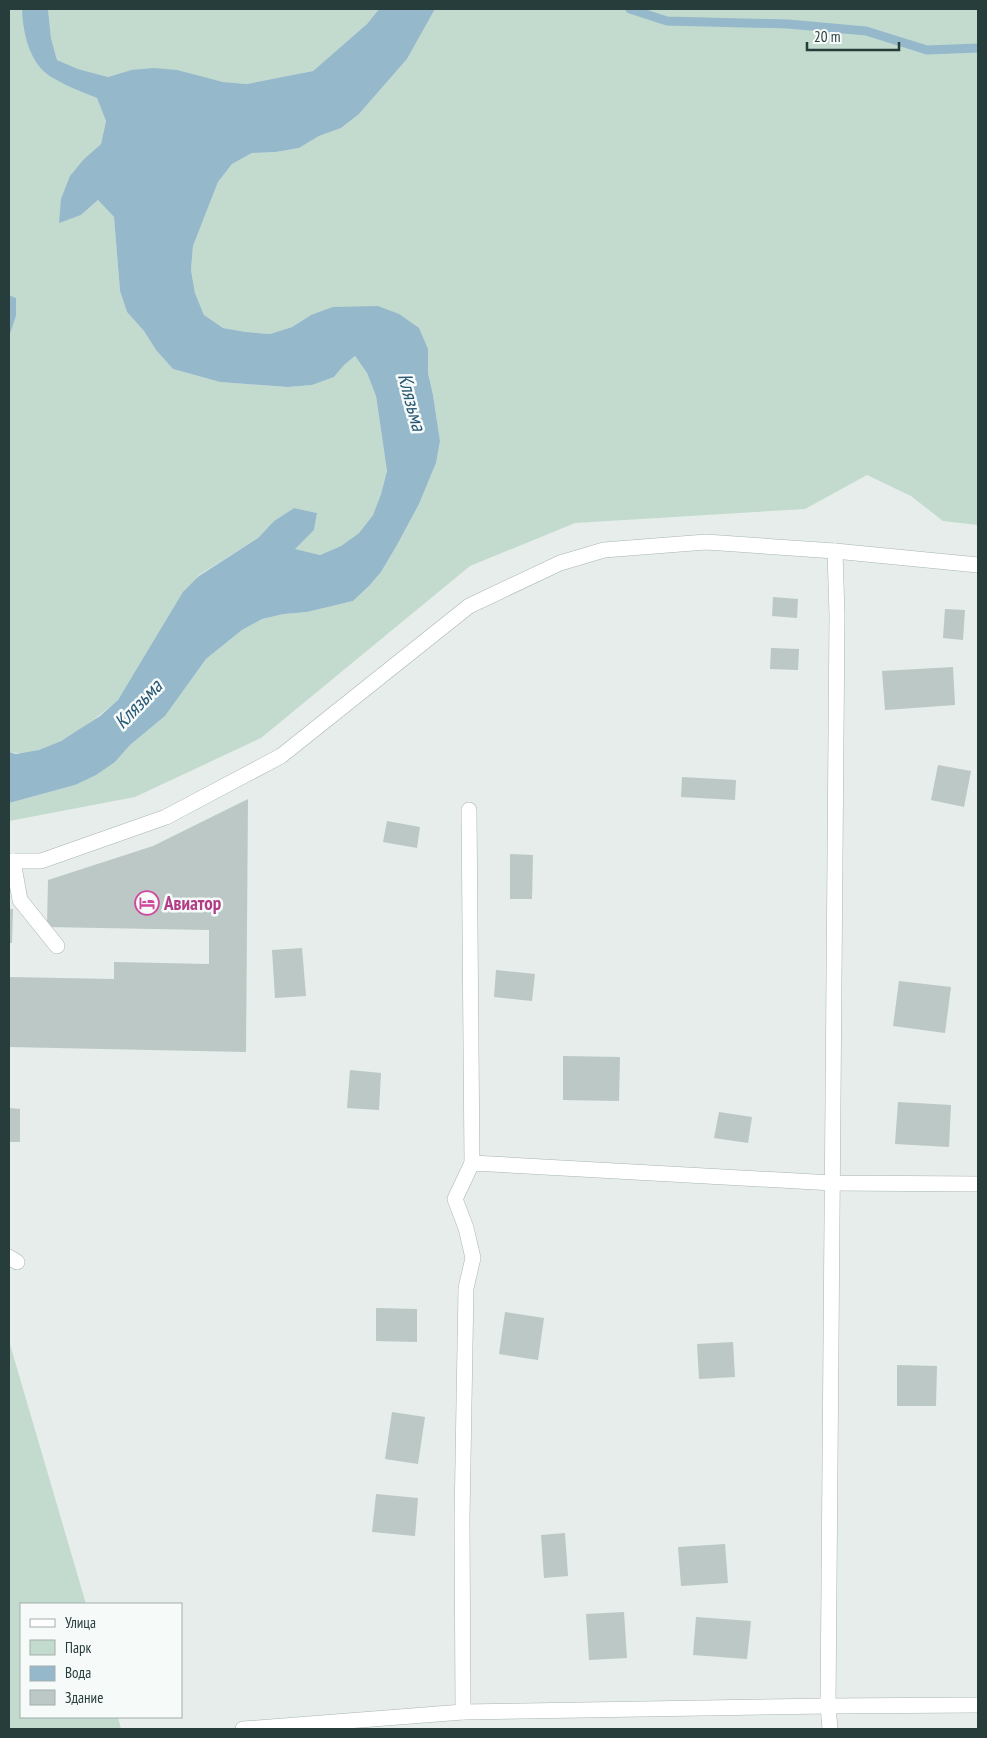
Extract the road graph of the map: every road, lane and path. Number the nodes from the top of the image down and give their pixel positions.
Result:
1 (835, 551) junction
2 (978, 565) edge
3 (469, 810) dead end
4 (11, 861) edge
5 (57, 946) dead end
6 (472, 1162) junction
7 (833, 1183) junction
8 (978, 1184) edge
9 (828, 1706) junction
10 (978, 1706) edge
11 (463, 1712) junction
12 (244, 1729) edge
13 (830, 1729) edge

1 - 2 street
1 - 4 street
1 - 7 street
3 - 6 street
4 - 5 street
6 - 7 street
6 - 11 street
7 - 8 street
7 - 9 street
9 - 10 street
9 - 11 street
9 - 13 street
11 - 12 street

